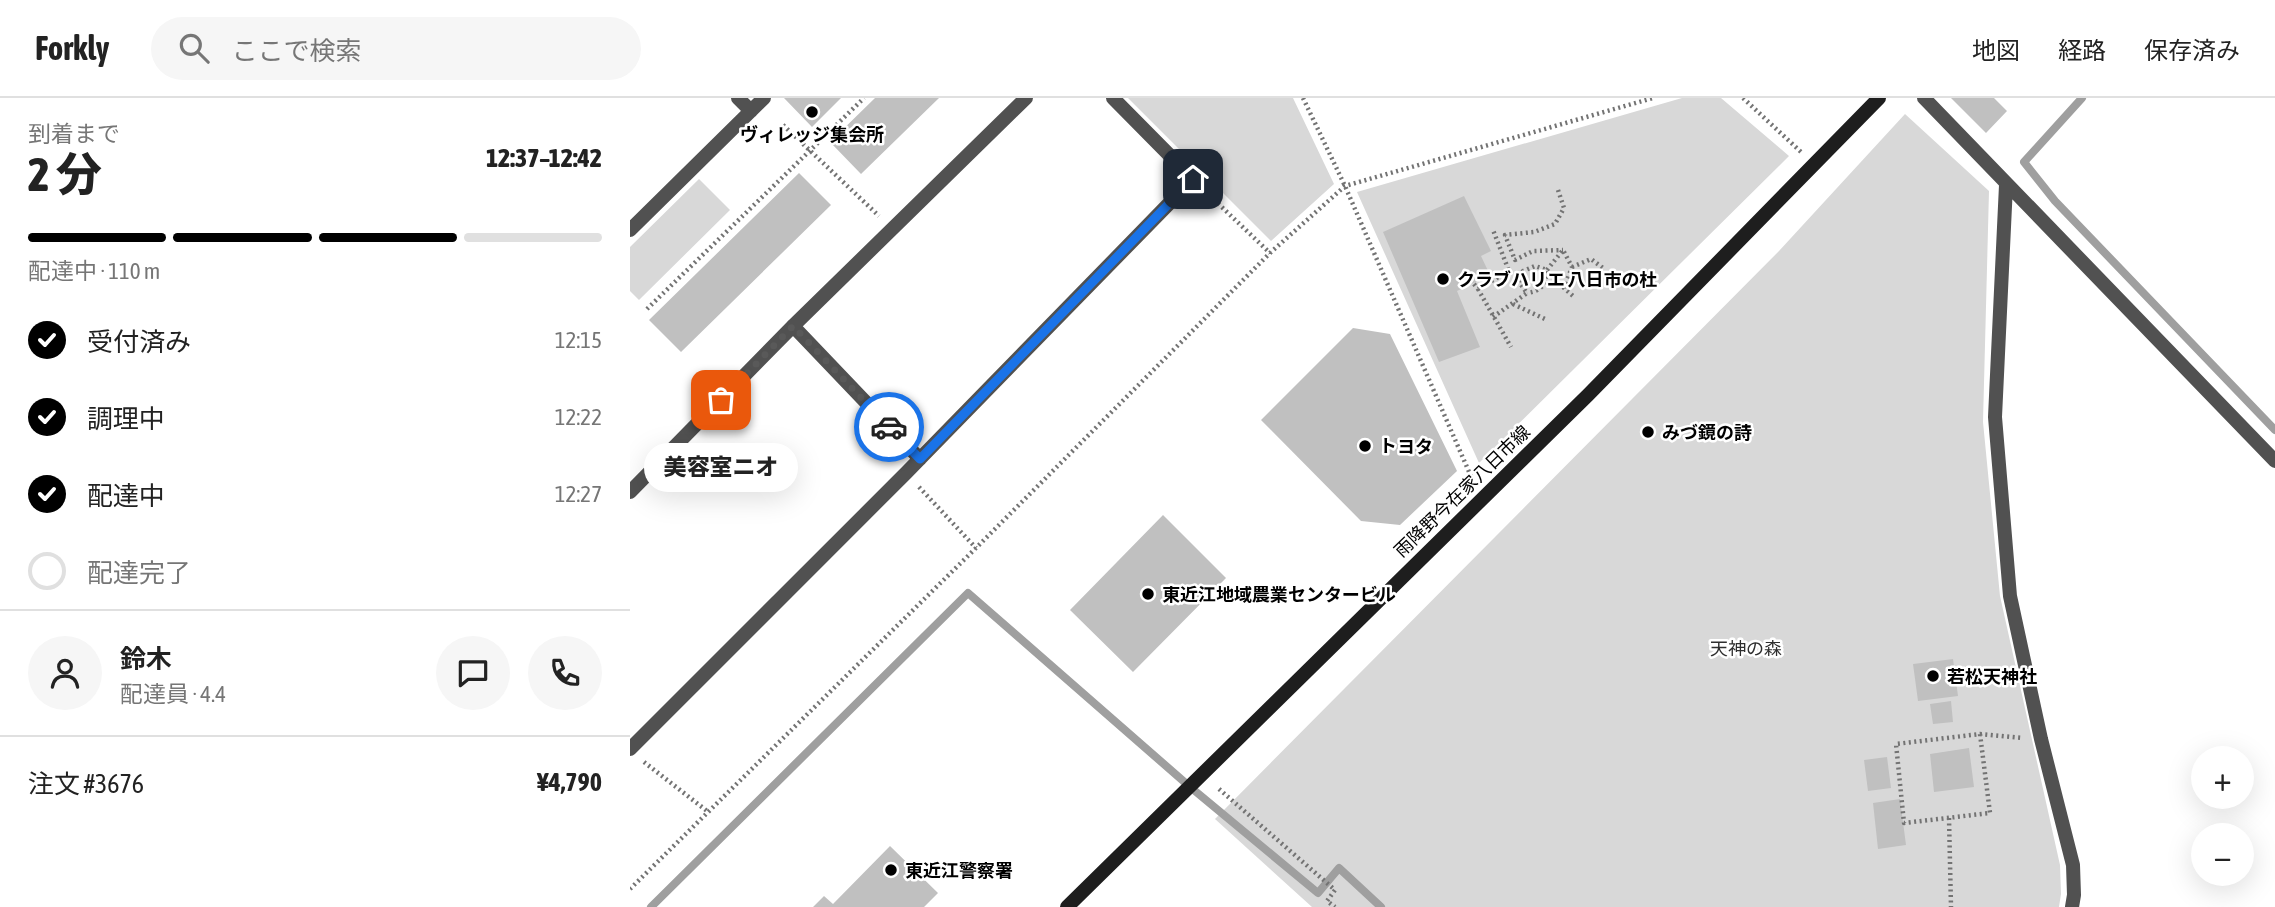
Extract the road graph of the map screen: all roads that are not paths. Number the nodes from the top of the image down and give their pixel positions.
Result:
1 (738, 98) edge
2 (764, 98) edge
3 (1026, 98) edge
4 (1114, 98) edge
5 (1879, 98) edge
6 (1924, 98) edge
7 (751, 111) junction
8 (2006, 185) junction
9 (630, 230) edge
10 (793, 326) junction
11 (920, 459) junction
12 (2275, 461) edge
13 (630, 492) edge
14 (635, 754) edge
15 (1067, 907) edge
16 (2072, 907) edge

1 - 7 street
2 - 7 street
3 - 10 street
4 - 11 street
5 - 15 main road, 雨降野今在家八日市線
6 - 8 street
7 - 9 street
8 - 12 street
8 - 16 street
10 - 11 street
10 - 13 street
11 - 14 street

